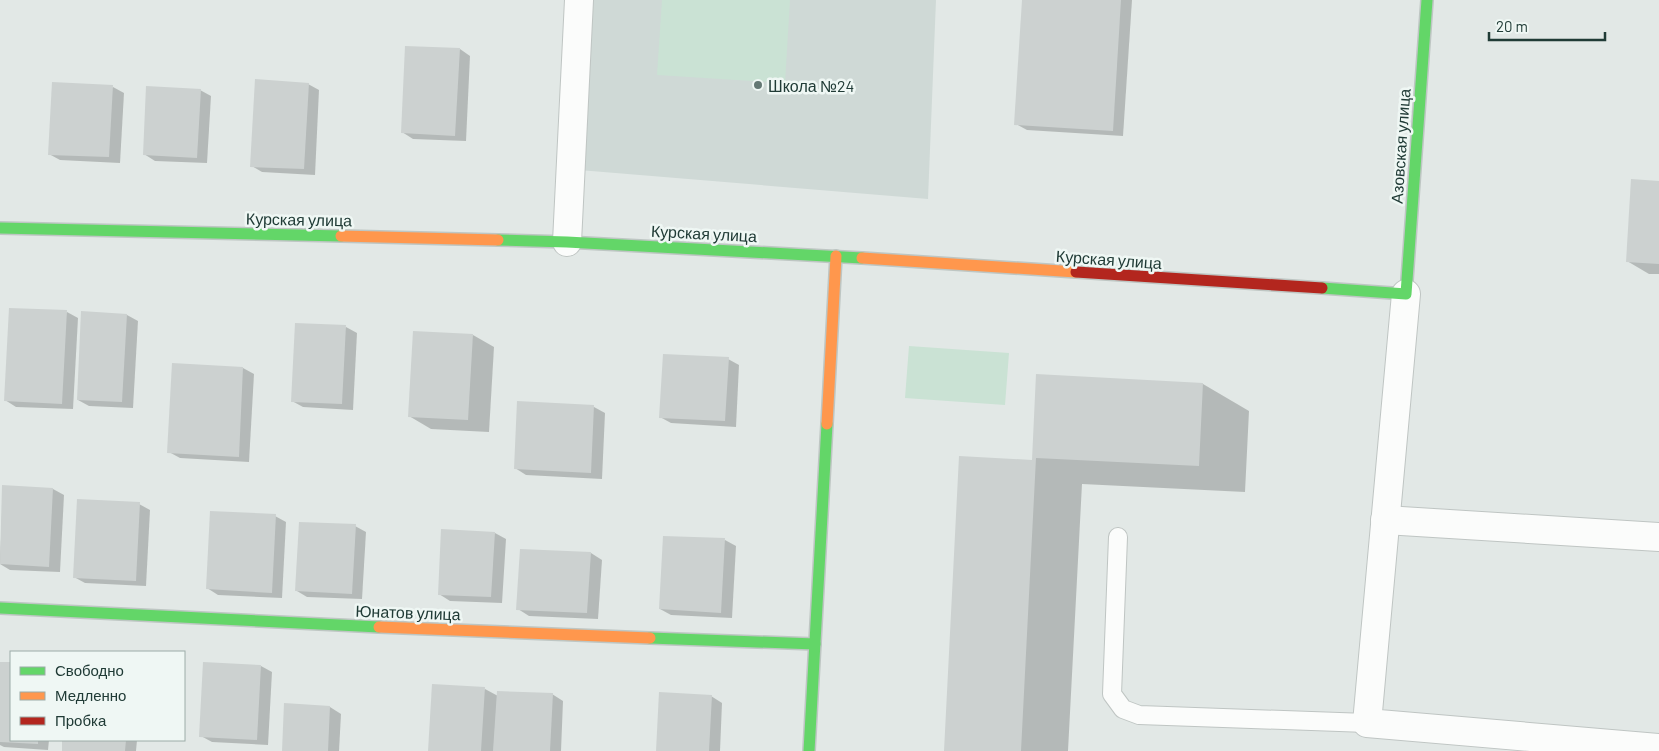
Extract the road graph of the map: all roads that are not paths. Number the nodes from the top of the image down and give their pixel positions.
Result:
1 (579, 0) edge
2 (1427, 0) edge
3 (0, 228) edge
4 (567, 242) junction
5 (836, 256) junction
6 (1406, 294) junction
7 (1385, 520) junction
8 (1118, 537) dead end
9 (1659, 537) edge
10 (0, 608) edge
11 (814, 644) junction
12 (1367, 723) junction
13 (1659, 748) edge
14 (809, 751) edge

1 - 4 street
2 - 6 street, Азовская улица
3 - 4 street, Курская улица
4 - 5 street, Курская улица
5 - 6 street, Курская улица
5 - 11 street
6 - 7 street
7 - 9 street
7 - 12 street
8 - 12 lane
10 - 11 street, Юнатов улица
11 - 14 street
12 - 13 street

